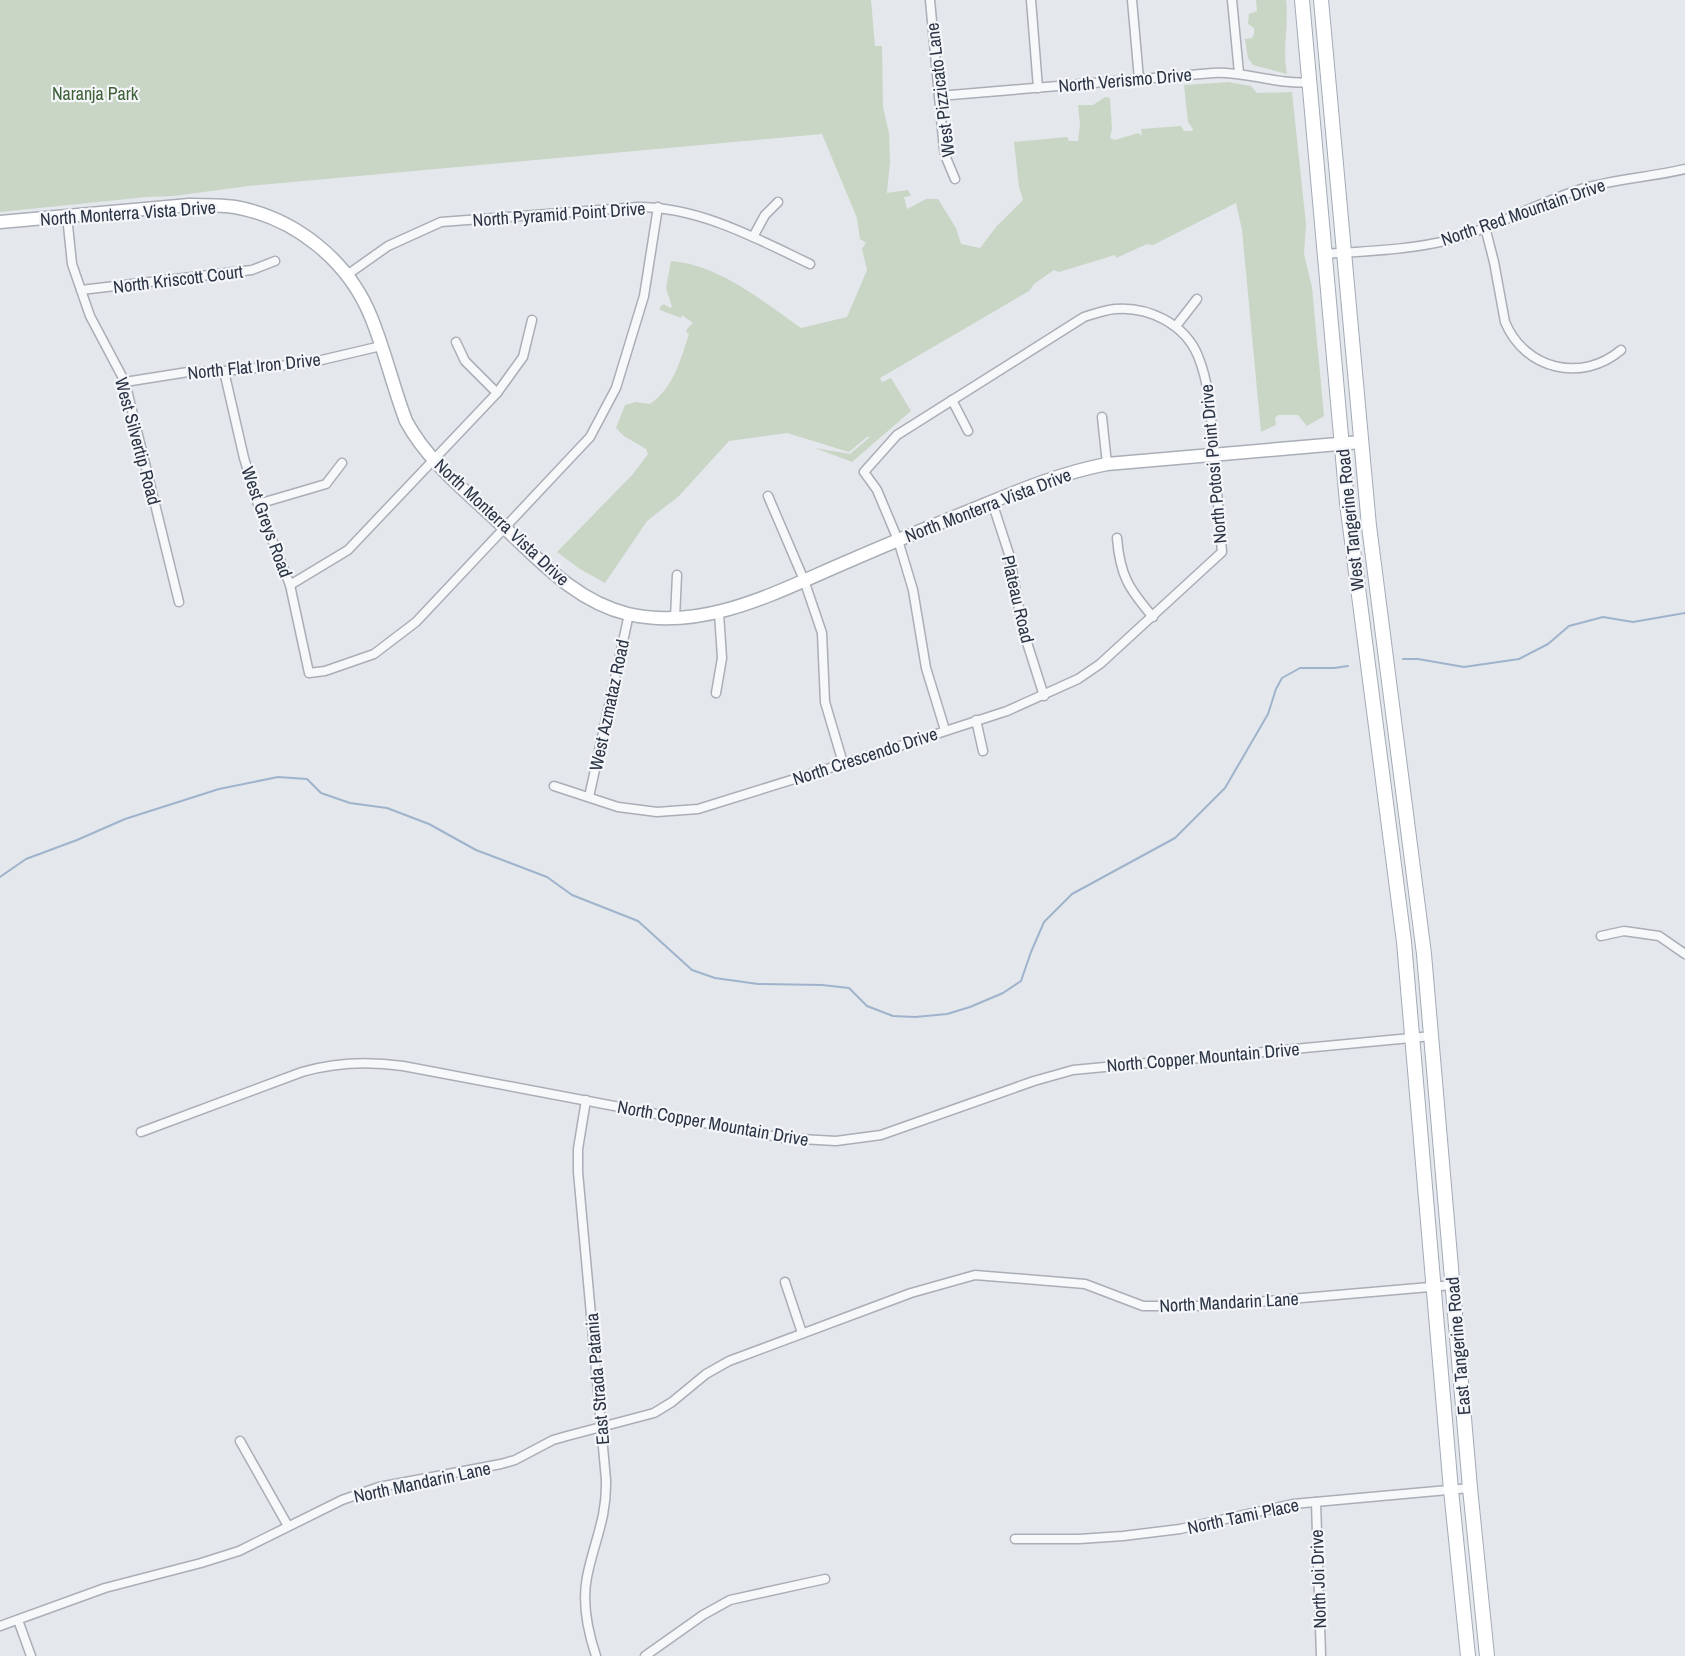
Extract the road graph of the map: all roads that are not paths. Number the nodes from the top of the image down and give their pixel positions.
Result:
1 (930, 0) edge
2 (1031, 0) edge
3 (1132, 0) edge
4 (1232, 0) edge
5 (1302, 0) edge
6 (1321, 0) edge
7 (1239, 73) junction
8 (1139, 79) junction
9 (1310, 82) junction
10 (1038, 88) junction
11 (939, 96) junction
12 (1685, 169) edge
13 (955, 179) dead end
14 (778, 202) dead end
15 (658, 207) junction
16 (67, 216) junction
17 (0, 222) edge
18 (1485, 227) junction
19 (753, 237) junction
20 (1344, 253) junction
21 (1325, 254) junction
22 (275, 261) dead end
23 (810, 264) dead end
24 (347, 275) junction
25 (81, 290) junction
26 (1197, 299) dead end
27 (532, 320) dead end
28 (1176, 326) junction
29 (456, 342) dead end
30 (381, 346) junction
31 (1621, 350) dead end
32 (224, 371) junction
33 (125, 382) junction
34 (497, 393) junction
35 (952, 400) junction
36 (1102, 417) dead end
37 (968, 431) dead end
38 (1361, 442) junction
39 (1342, 444) junction
40 (1214, 454) junction
41 (434, 460) junction
42 (342, 463) dead end
43 (1107, 464) junction
44 (768, 496) dead end
45 (992, 502) junction
46 (258, 504) junction
47 (504, 527) junction
48 (1118, 538) dead end
49 (898, 540) junction
50 (677, 575) dead end
51 (804, 580) junction
52 (290, 585) junction
53 (179, 602) dead end
54 (719, 613) junction
55 (628, 614) junction
56 (1153, 617) junction
57 (675, 618) junction
58 (716, 693) dead end
59 (1044, 696) junction
60 (976, 720) junction
61 (945, 730) junction
62 (983, 751) dead end
63 (843, 763) junction
64 (554, 786) dead end
65 (589, 797) junction
66 (1601, 936) dead end
67 (1685, 954) edge
68 (1432, 1036) junction
69 (1413, 1038) junction
70 (586, 1101) junction
71 (141, 1132) dead end
72 (785, 1282) dead end
73 (1453, 1285) junction
74 (1434, 1287) junction
75 (802, 1333) junction
76 (602, 1426) junction
77 (240, 1441) dead end
78 (1470, 1488) junction
79 (1451, 1490) junction
80 (1316, 1502) junction
81 (288, 1526) junction
82 (1015, 1539) dead end
83 (825, 1579) dead end
84 (18, 1620) junction
85 (0, 1626) edge
86 (31, 1656) edge
87 (596, 1656) edge
88 (645, 1656) edge
89 (1321, 1656) edge
90 (1468, 1656) edge
91 (1487, 1656) edge

1 - 11 street, West Pizzicato Lane
2 - 10 street
3 - 8 street
4 - 7 street
5 - 9 main road, West Tangerine Road
6 - 20 main road, West Tangerine Road
7 - 8 street, North Verismo Drive
7 - 9 street, North Verismo Drive
8 - 10 street, North Verismo Drive
9 - 21 main road, West Tangerine Road
10 - 11 street, North Verismo Drive
11 - 13 street, West Pizzicato Lane
12 - 18 street, North Red Mountain Drive
14 - 19 street
15 - 19 street, North Pyramid Point Drive
15 - 24 street, North Pyramid Point Drive
15 - 47 street
16 - 17 street, North Monterra Vista Drive
16 - 24 street, North Monterra Vista Drive
16 - 25 street, West Silvertip Road
18 - 20 street, North Red Mountain Drive
18 - 31 street
19 - 23 street, North Pyramid Point Drive
20 - 21 street, North Red Mountain Drive
20 - 38 main road, West Tangerine Road
21 - 39 main road, West Tangerine Road
22 - 25 street, North Kriscott Court
24 - 30 street, North Monterra Vista Drive
25 - 33 street, West Silvertip Road
26 - 28 street
27 - 34 street
28 - 35 street, North Potosi Point Drive
28 - 40 street, North Potosi Point Drive
29 - 34 street
30 - 32 street, North Flat Iron Drive
30 - 41 street, North Monterra Vista Drive
32 - 33 street, North Flat Iron Drive
32 - 46 street, West Greys Road
33 - 53 street, West Silvertip Road
34 - 41 street
35 - 37 street
35 - 49 street, North Potosi Point Drive
36 - 43 street
38 - 39 street, North Monterra Vista Drive
38 - 68 main road, West Tangerine Road
39 - 40 street, North Monterra Vista Drive
39 - 69 main road, West Tangerine Road
40 - 43 street, North Monterra Vista Drive
40 - 56 street, North Potosi Point Drive
41 - 47 street, North Monterra Vista Drive
41 - 52 street
42 - 46 street
43 - 45 street, North Monterra Vista Drive
44 - 51 street
45 - 49 street, North Monterra Vista Drive
45 - 59 street, Plateau Road
46 - 52 street, West Greys Road
47 - 52 street, West Greys Road
47 - 55 street, North Monterra Vista Drive
48 - 56 street
49 - 51 street, North Monterra Vista Drive
49 - 61 street
50 - 57 street
51 - 54 street, North Monterra Vista Drive
51 - 63 street
54 - 57 street, North Monterra Vista Drive
54 - 58 street
55 - 57 street, North Monterra Vista Drive
55 - 65 street, West Azmataz Road
56 - 59 street, North Crescendo Drive
59 - 60 street, North Crescendo Drive
60 - 61 street, North Crescendo Drive
60 - 62 street
61 - 63 street, North Crescendo Drive
63 - 65 street, North Crescendo Drive
64 - 65 street, North Crescendo Drive
66 - 67 street
68 - 69 street, North Copper Mountain Drive
68 - 73 main road, East Tangerine Road
69 - 70 street, North Copper Mountain Drive
69 - 74 main road, East Tangerine Road
70 - 71 street, North Copper Mountain Drive
70 - 76 street, East Strada Patania
72 - 75 street
73 - 74 street, North Mandarin Lane
73 - 78 main road, East Tangerine Road
74 - 75 street, North Mandarin Lane
74 - 79 main road, East Tangerine Road
75 - 76 street, North Mandarin Lane
76 - 81 street, North Mandarin Lane
76 - 87 street, East Strada Patania
77 - 81 street
78 - 79 street, North Tami Place
78 - 91 main road, East Tangerine Road
79 - 80 street, North Tami Place
79 - 90 main road, East Tangerine Road
80 - 82 street, North Tami Place
80 - 89 street, North Joi Drive
81 - 84 street, North Mandarin Lane
83 - 88 street
84 - 85 street, North Mandarin Lane
84 - 86 street

